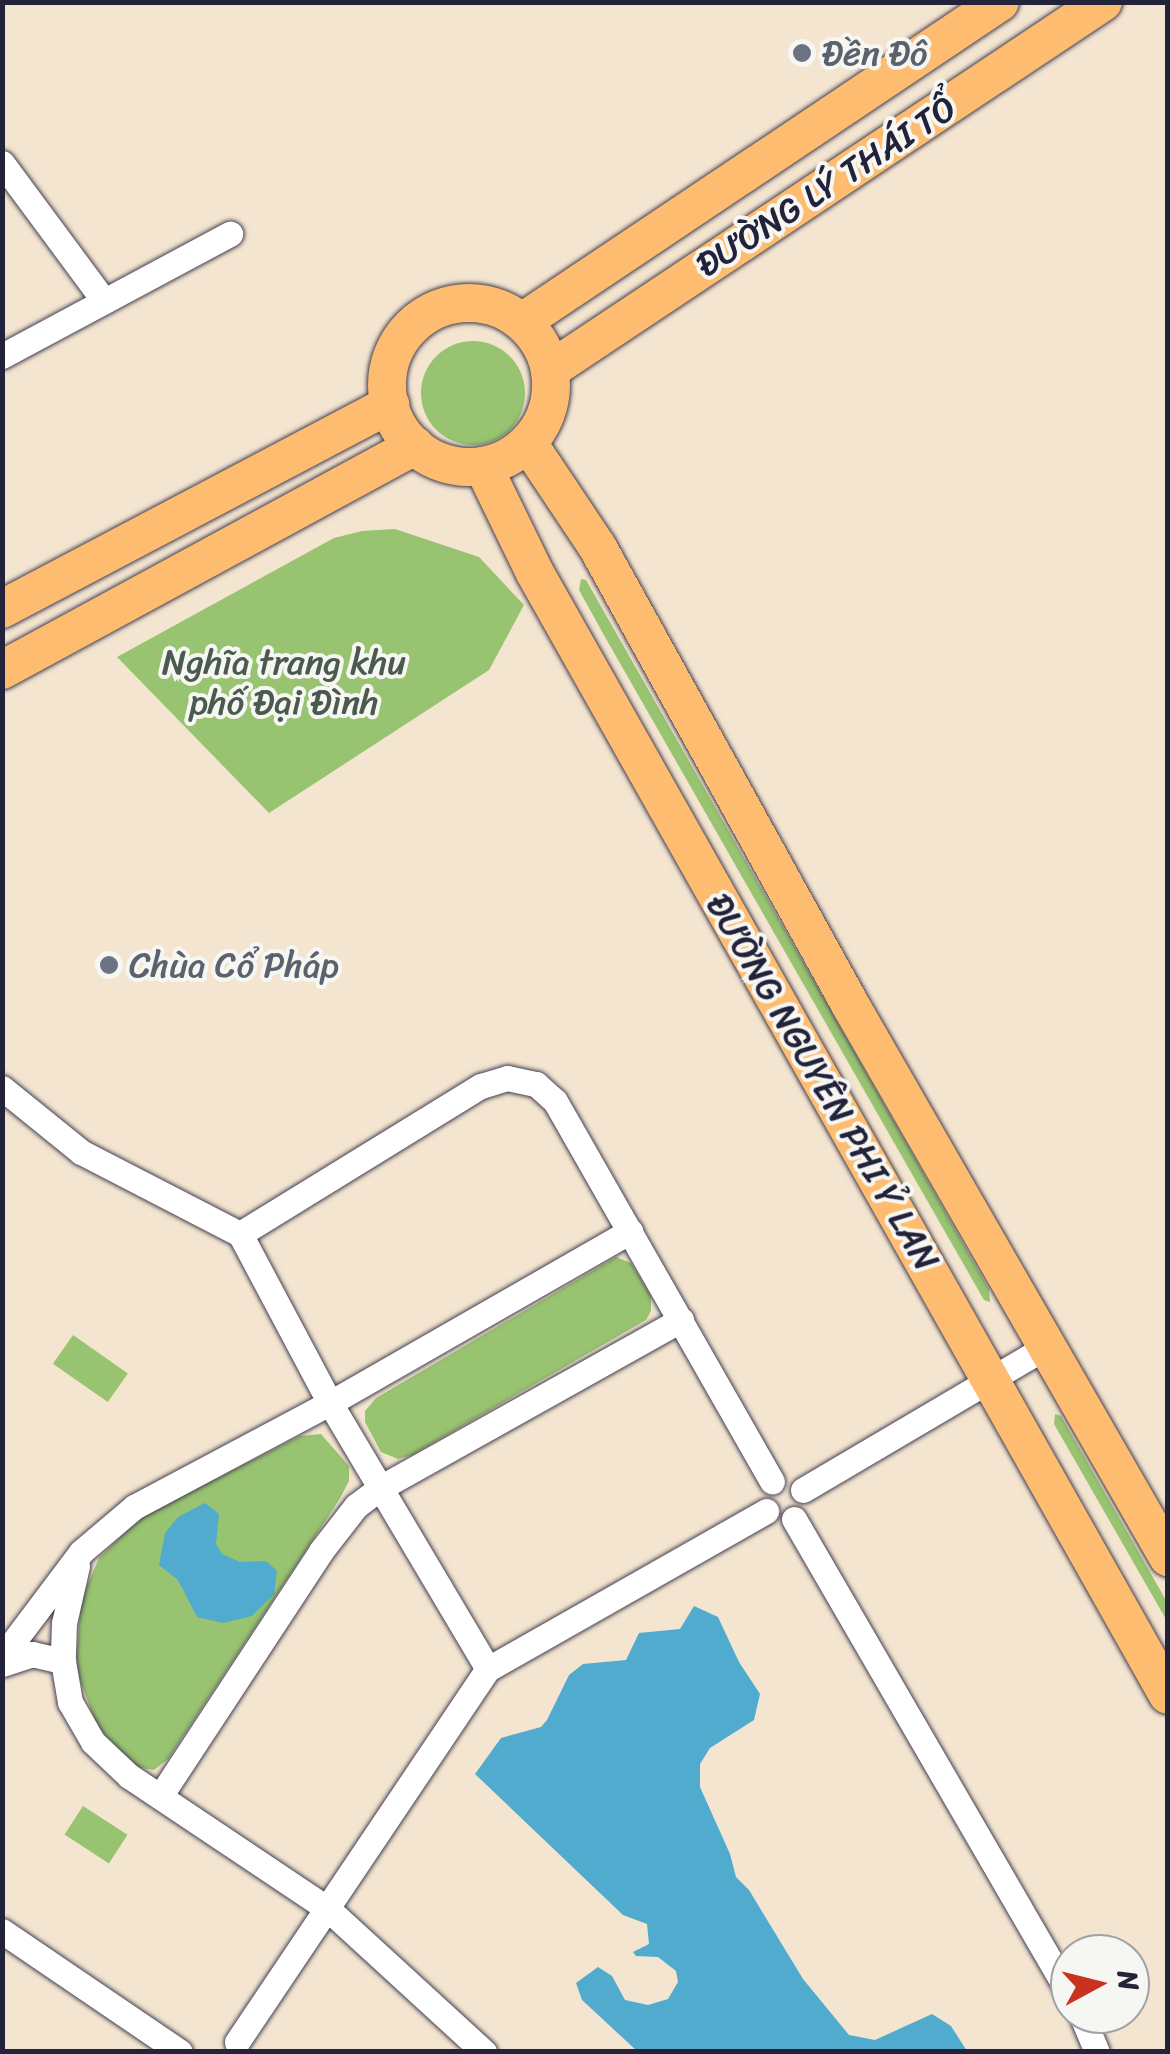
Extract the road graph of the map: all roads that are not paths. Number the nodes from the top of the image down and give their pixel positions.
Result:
1 (1000, 2) edge
2 (1103, 2) edge
3 (2, 163) edge
4 (230, 234) dead end
5 (104, 302) junction
6 (522, 322) junction
7 (2, 356) edge
8 (550, 370) junction
9 (390, 404) junction
10 (528, 442) junction
11 (415, 446) junction
12 (483, 466) junction
13 (2, 610) edge
14 (2, 670) edge
15 (2, 1088) edge
16 (630, 1232) junction
17 (240, 1234) junction
18 (681, 1320) junction
19 (1049, 1345) junction
20 (992, 1378) junction
21 (330, 1403) junction
22 (772, 1482) junction
23 (380, 1488) junction
24 (804, 1490) junction
25 (766, 1511) junction
26 (794, 1519) junction
27 (82, 1552) junction
28 (1168, 1557) edge
29 (2, 1660) edge
30 (64, 1661) junction
31 (488, 1670) junction
32 (1168, 1695) edge
33 (161, 1795) junction
34 (328, 1909) junction
35 (2, 1930) edge
36 (1050, 1961) edge
37 (238, 2042) dead end
38 (180, 2052) edge
39 (484, 2052) edge

1 - 6 main road, ĐƯỜNG LÝ THÁI TỔ
2 - 8 main road, ĐƯỜNG LÝ THÁI TỔ
3 - 5 street
4 - 5 street
5 - 7 street
6 - 8 main road
6 - 9 main road
8 - 10 main road
9 - 11 main road
9 - 13 main road
10 - 12 main road
10 - 19 main road, ĐƯỜNG NGUYÊN PHI Ỷ LAN
11 - 12 main road
11 - 14 main road
12 - 20 main road, ĐƯỜNG NGUYÊN PHI Ỷ LAN
15 - 17 street
16 - 17 street
16 - 18 street
16 - 21 street
17 - 21 street
18 - 22 street
18 - 23 street
19 - 20 street
19 - 28 main road, ĐƯỜNG NGUYÊN PHI Ỷ LAN
20 - 24 street
20 - 32 main road, ĐƯỜNG NGUYÊN PHI Ỷ LAN
21 - 23 street
21 - 27 street
22 - 24 street
22 - 25 street
23 - 31 street
23 - 33 street
24 - 26 street
25 - 26 street
25 - 31 street
26 - 36 street
27 - 29 street
27 - 30 street
29 - 30 street
30 - 33 street
31 - 34 street
33 - 34 street
34 - 37 street
34 - 39 street
35 - 38 street

